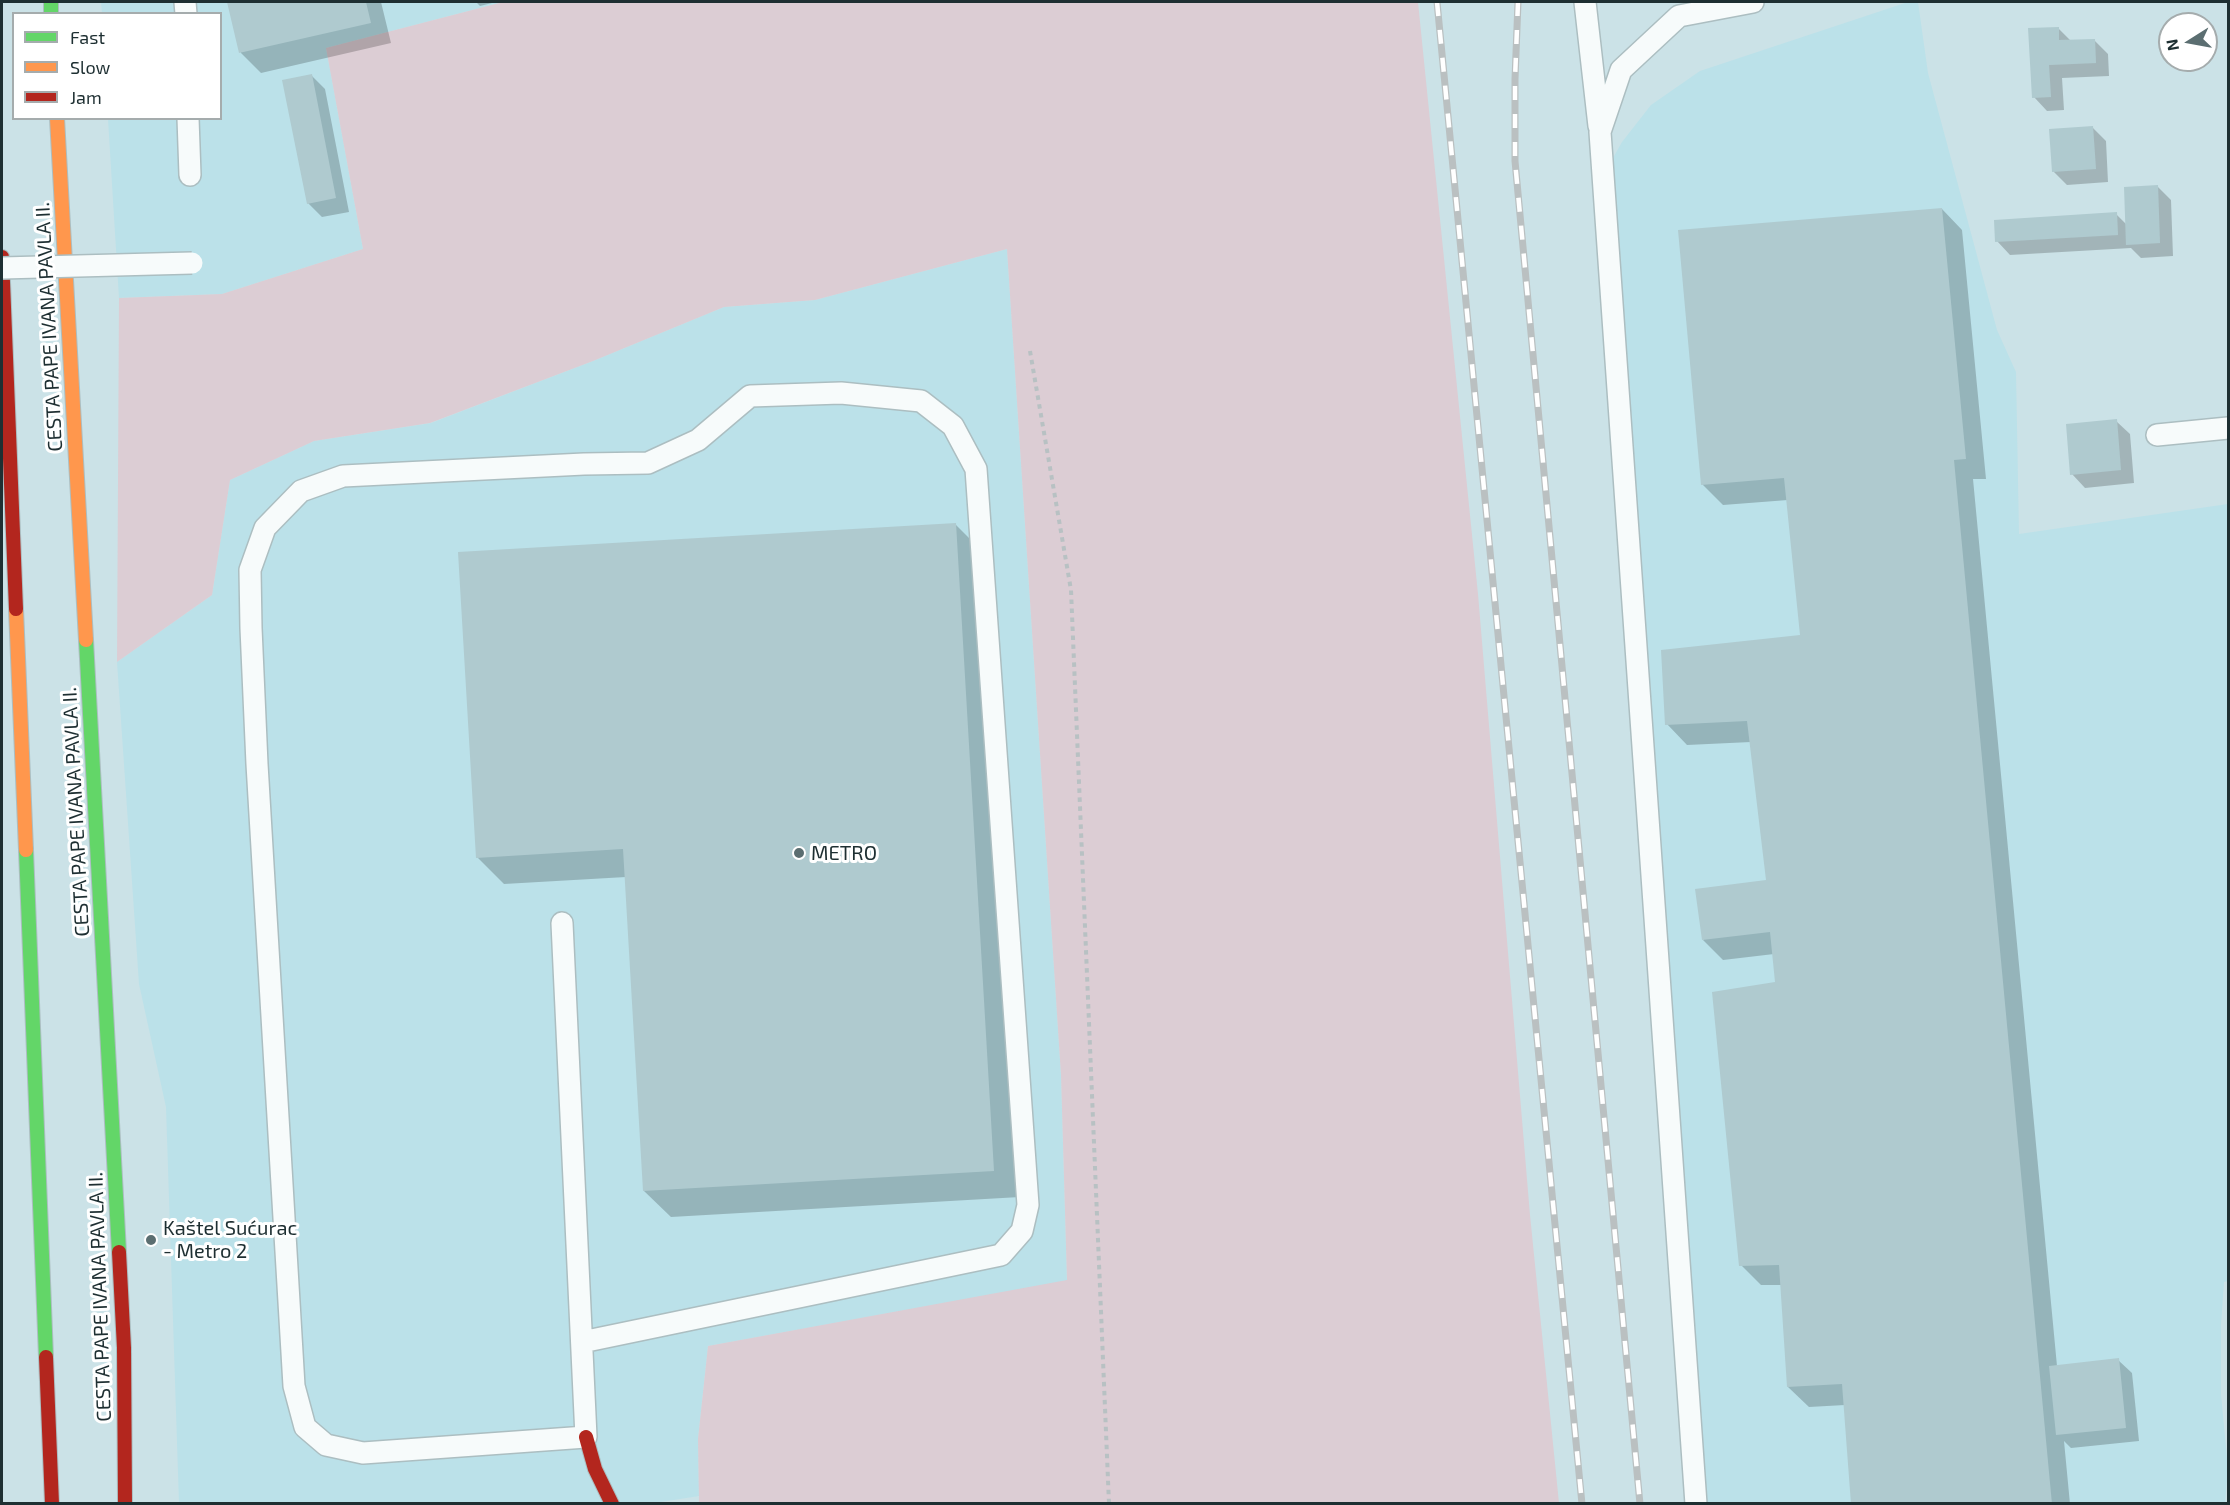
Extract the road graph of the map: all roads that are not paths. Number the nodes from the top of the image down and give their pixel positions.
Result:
1 (1585, 2) edge
2 (1753, 2) edge
3 (1710, 5) edge
4 (57, 120) edge
5 (188, 120) edge
6 (1600, 132) junction
7 (190, 175) dead end
8 (2, 257) edge
9 (192, 263) dead end
10 (2, 268) edge
11 (2229, 428) edge
12 (2157, 435) dead end
13 (562, 923) dead end
14 (582, 1342) junction
15 (586, 1437) junction
16 (52, 1473) junction
17 (35, 1500) dead end
18 (52, 1503) edge
19 (125, 1503) edge
20 (612, 1503) edge
21 (1696, 1503) edge

1 - 6 lane
2 - 3 lane
3 - 6 lane
4 - 19 main road, CESTA PAPE IVANA PAVLA II.
5 - 7 lane
6 - 21 lane
8 - 16 main road
9 - 10 lane, bridge
11 - 12 lane
13 - 14 lane
14 - 15 lane
14 - 15 lane
15 - 20 main road
16 - 17 main road
16 - 18 main road

